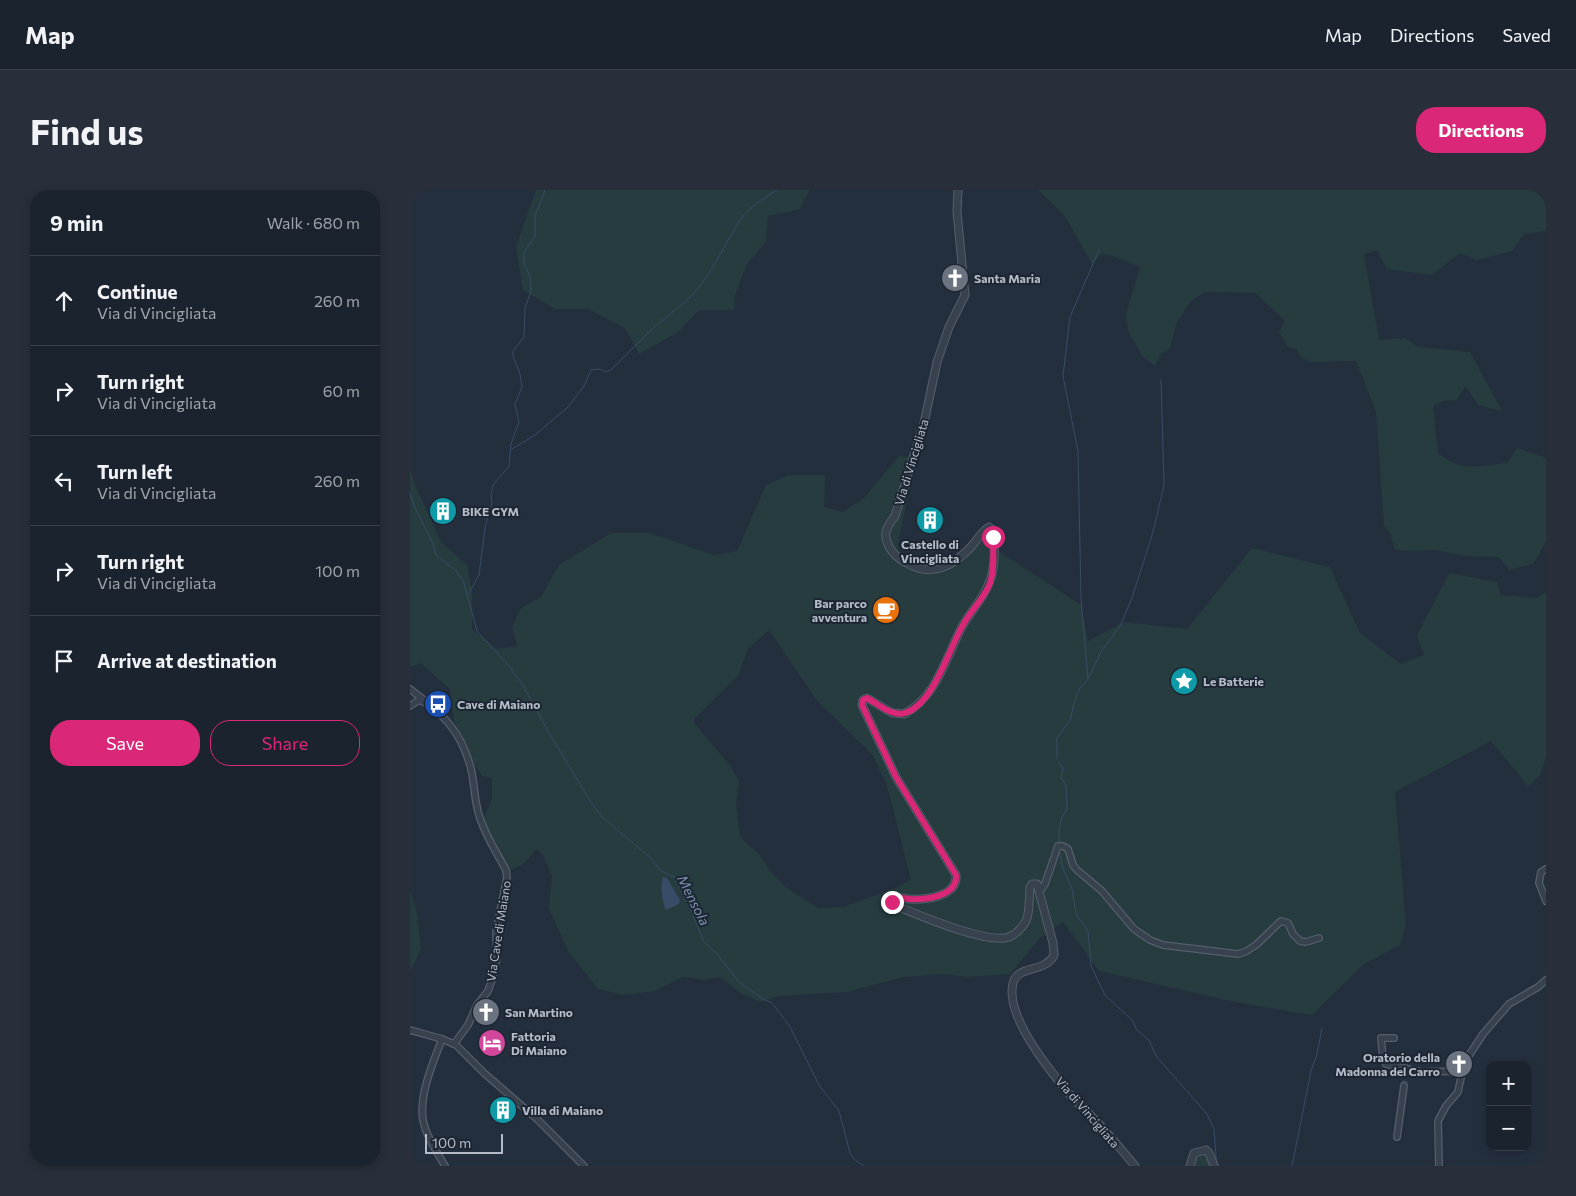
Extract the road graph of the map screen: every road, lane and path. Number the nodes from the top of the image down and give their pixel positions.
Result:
1 (958, 190) edge
2 (410, 689) edge
3 (430, 704) junction
4 (410, 706) edge
5 (1546, 869) edge
6 (1039, 892) junction
7 (1546, 901) edge
8 (1318, 938) dead end
9 (1546, 980) edge
10 (410, 1030) edge
11 (1394, 1038) dead end
12 (442, 1039) junction
13 (454, 1044) junction
14 (1406, 1070) junction
15 (1462, 1071) junction
16 (1405, 1078) tunnel mouth
17 (1404, 1086) tunnel mouth
18 (1397, 1137) dead end
19 (445, 1166) edge
20 (584, 1166) edge
21 (1135, 1166) edge
22 (1190, 1166) edge
23 (1214, 1166) edge
24 (1439, 1166) edge

1 - 6 street, Via di Vincigliata
2 - 3 street, Via Cave di Maiano
3 - 4 street
3 - 13 street, Via Cave di Maiano
5 - 7 street
6 - 8 street
6 - 21 street, Via di Vincigliata
9 - 15 street
10 - 12 street
11 - 14 street
12 - 13 street
12 - 19 street
13 - 20 street
14 - 15 street
14 - 16 street
15 - 24 street
17 - 18 street
22 - 23 street

